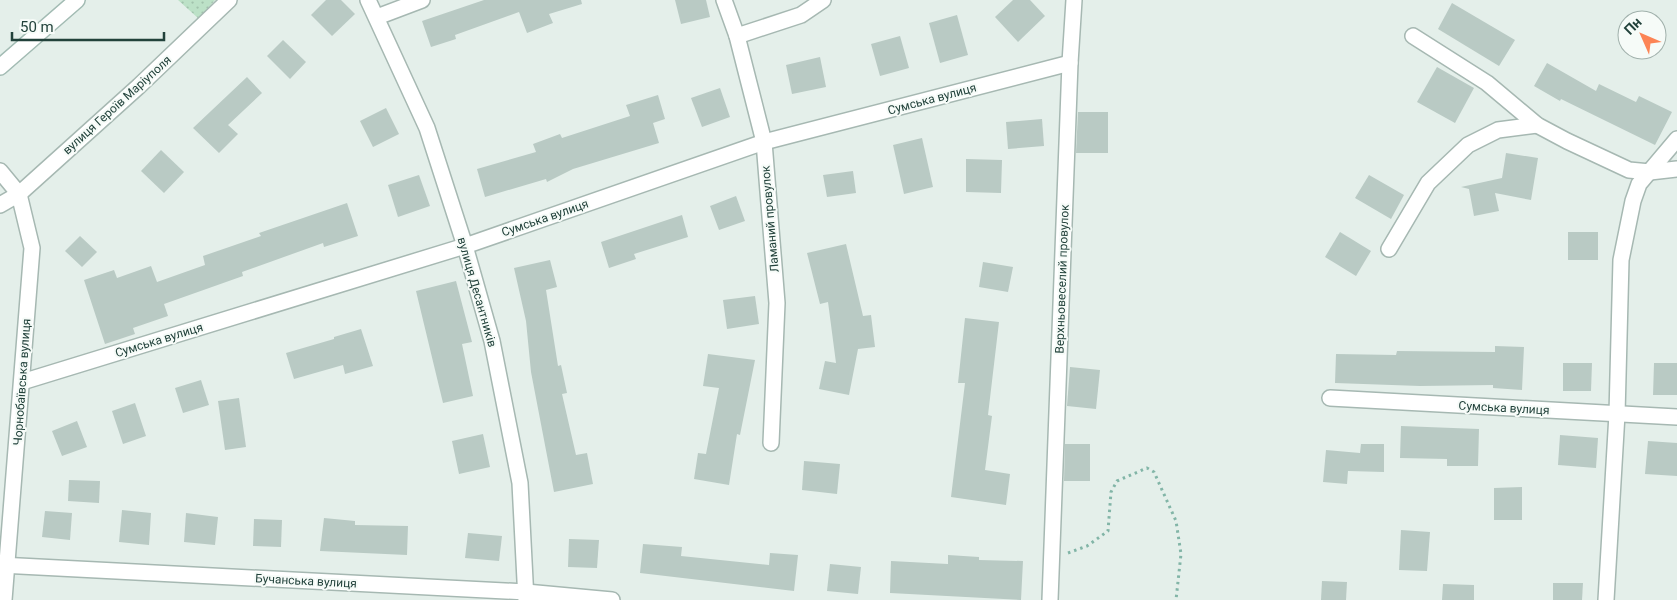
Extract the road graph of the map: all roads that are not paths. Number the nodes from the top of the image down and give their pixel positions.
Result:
1 (77, 0) edge
2 (229, 0) edge
3 (368, 0) edge
4 (422, 0) edge
5 (724, 0) edge
6 (823, 0) edge
7 (1074, 0) edge
8 (378, 17) junction
9 (737, 36) junction
10 (1413, 36) dead end
11 (1070, 63) junction
12 (0, 67) edge
13 (1536, 125) junction
14 (1677, 139) edge
15 (764, 142) junction
16 (1677, 169) edge
17 (0, 172) edge
18 (1650, 172) junction
19 (18, 194) junction
20 (0, 205) edge
21 (465, 246) junction
22 (1389, 249) dead end
23 (22, 382) junction
24 (1330, 398) dead end
25 (1617, 414) junction
26 (1677, 417) edge
27 (770, 443) dead end
28 (4, 565) edge
29 (526, 596) edge
30 (4, 600) edge
31 (612, 600) edge
32 (1050, 600) edge
33 (1606, 600) edge

1 - 12 street
2 - 19 street, вулиця Героїв Маріуполя
3 - 8 street, вулиця Десантників
4 - 8 street
5 - 9 street, Ламаний провулок
6 - 9 street
7 - 11 street, Верхньовеселий провулок
8 - 21 street, вулиця Десантників
9 - 15 street, Ламаний провулок
10 - 13 street
11 - 15 street, Сумська вулиця
11 - 32 street, Верхньовеселий провулок
13 - 18 street
13 - 22 street
14 - 18 street
15 - 21 street, Сумська вулиця
15 - 27 street, Ламаний провулок
16 - 18 street
17 - 19 street, Чорнобаївська вулиця
18 - 25 street
19 - 20 street, вулиця Героїв Маріуполя
19 - 23 street, Чорнобаївська вулиця
21 - 23 street, Сумська вулиця
21 - 29 street, вулиця Десантників
23 - 28 street, Чорнобаївська вулиця
24 - 25 street, Сумська вулиця
25 - 26 street, Сумська вулиця
25 - 33 street
28 - 29 street, Бучанська вулиця
28 - 30 street, Чорнобаївська вулиця
29 - 31 street, Бучанська вулиця

